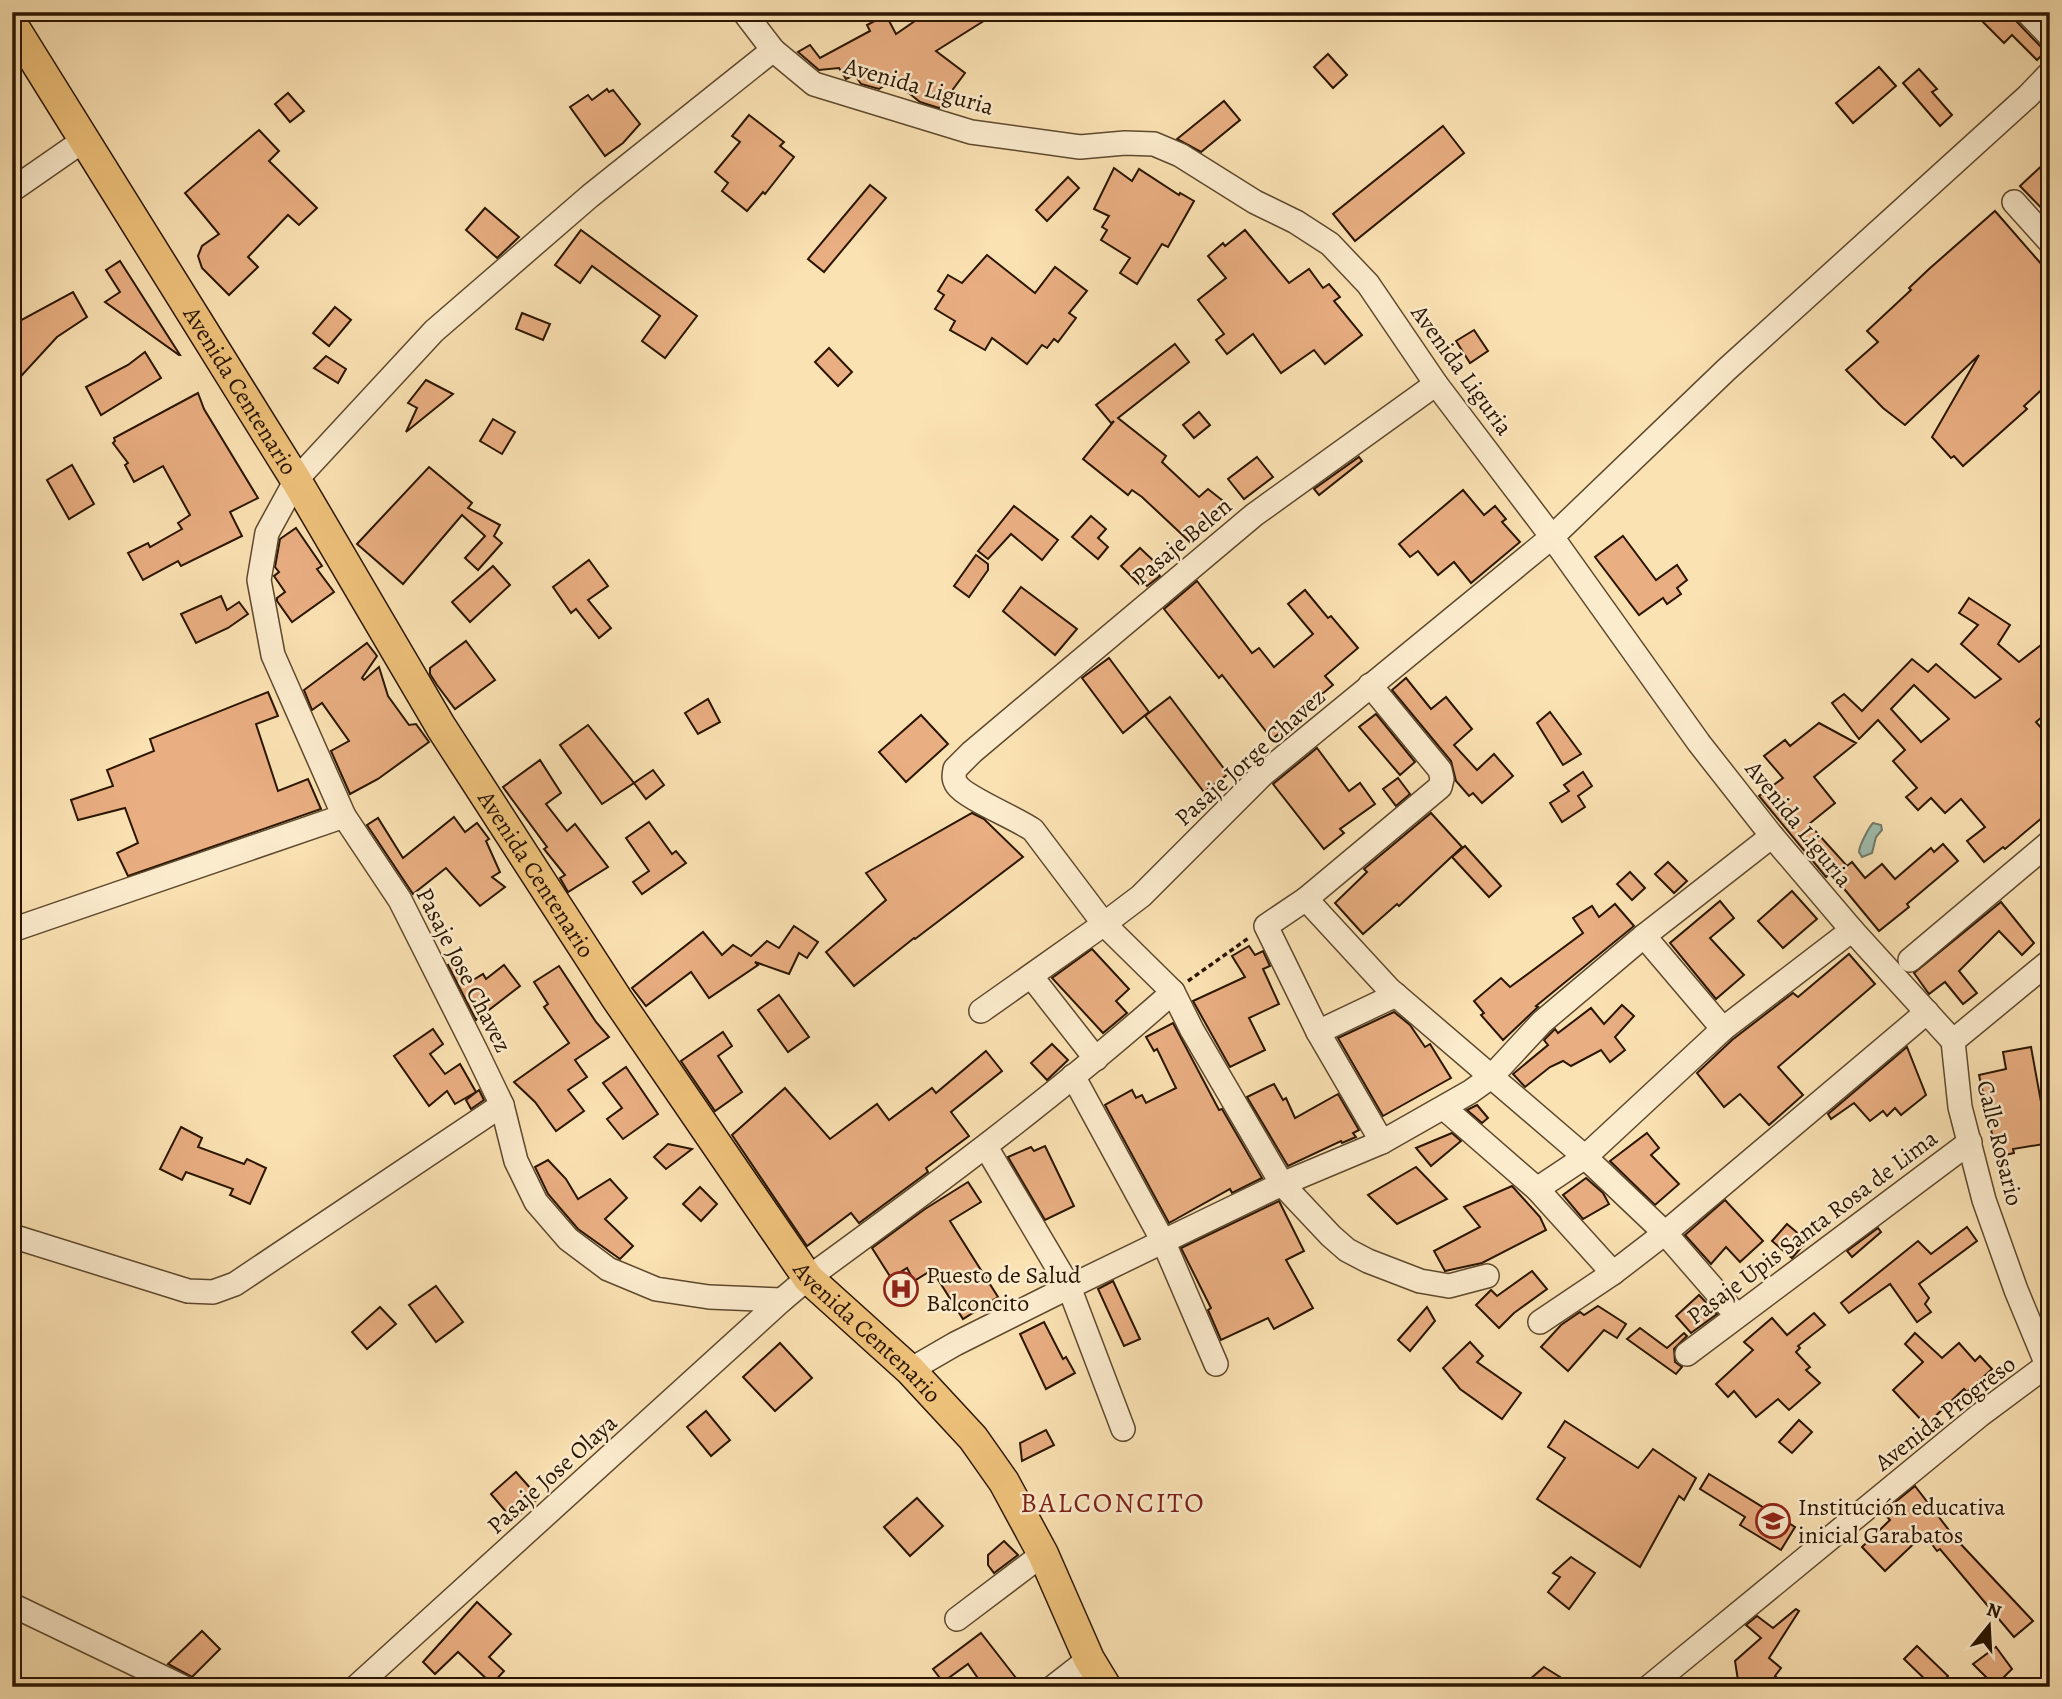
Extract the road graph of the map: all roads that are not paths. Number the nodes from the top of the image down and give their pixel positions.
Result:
1 (744, 12) edge
2 (2027, 12) edge
3 (12, 24) edge
4 (2050, 36) edge
5 (773, 50) junction
6 (2050, 74) edge
7 (84, 140) junction
8 (12, 190) edge
9 (2014, 202) dead end
10 (2050, 242) edge
11 (1437, 384) junction
12 (296, 480) junction
13 (1552, 537) junction
14 (1370, 684) junction
15 (344, 816) junction
16 (1772, 836) junction
17 (2050, 842) edge
18 (1306, 899) junction
19 (1104, 924) junction
20 (12, 930) edge
21 (1852, 930) junction
22 (1644, 936) junction
23 (1910, 960) dead end
24 (2050, 961) edge
25 (1031, 976) junction
26 (1173, 992) junction
27 (1396, 995) junction
28 (981, 1011) dead end
29 (1927, 1012) junction
30 (1723, 1029) junction
31 (1318, 1032) junction
32 (1953, 1041) junction
33 (1096, 1059) junction
34 (1073, 1076) junction
35 (1491, 1077) junction
36 (502, 1105) junction
37 (1444, 1108) junction
38 (1382, 1142) junction
39 (1970, 1142) junction
40 (986, 1147) junction
41 (1585, 1157) junction
42 (1282, 1184) junction
43 (1537, 1189) junction
44 (1665, 1233) junction
45 (12, 1236) edge
46 (1164, 1243) junction
47 (1613, 1273) junction
48 (1487, 1276) dead end
49 (808, 1278) junction
50 (1069, 1287) junction
51 (782, 1300) junction
52 (1737, 1316) junction
53 (1540, 1322) dead end
54 (1687, 1354) dead end
55 (1216, 1364) dead end
56 (2048, 1369) edge
57 (910, 1370) junction
58 (1123, 1429) dead end
59 (1043, 1554) junction
60 (12, 1605) edge
61 (957, 1619) dead end
62 (1089, 1659) junction
63 (183, 1687) edge
64 (356, 1687) edge
65 (1053, 1687) edge
66 (1106, 1687) edge
67 (1649, 1687) edge

1 - 5 street, Avenida Liguria
2 - 4 street
3 - 7 main road, Avenida Centenario
5 - 11 street, Avenida Liguria
5 - 12 street, Pasaje Jose Chavez
6 - 13 street, Pasaje Jorge Chavez
7 - 8 street
7 - 12 main road, Avenida Centenario
9 - 10 street
11 - 13 street, Avenida Liguria
11 - 19 street, Pasaje Belen
12 - 15 street, Pasaje Jose Chavez
12 - 49 main road, Avenida Centenario
13 - 14 street, Pasaje Jorge Chavez
13 - 16 street, Avenida Liguria
14 - 18 street
14 - 19 street, Pasaje Jorge Chavez
15 - 20 street
15 - 36 street, Pasaje Jose Chavez
16 - 21 street, Avenida Liguria
16 - 22 street
17 - 23 street
18 - 27 street
18 - 31 street
19 - 25 street, Pasaje Jorge Chavez
19 - 26 street
21 - 29 street, Avenida Liguria
21 - 30 street
22 - 30 street
22 - 35 street
24 - 32 street
25 - 28 street, Pasaje Jorge Chavez
25 - 33 street
26 - 33 street
26 - 42 street
27 - 31 street
27 - 35 street
29 - 32 street, Avenida Liguria
29 - 44 street
30 - 41 street
31 - 38 street
32 - 39 street, Calle Rosario
33 - 34 street
34 - 40 street
34 - 46 street
35 - 37 street
35 - 41 street
36 - 45 street
36 - 51 street, Pasaje Jose Chavez
37 - 38 street
37 - 43 street
38 - 42 street
39 - 52 street, Pasaje Upis Santa Rosa de Lima
39 - 56 street, Calle Rosario
40 - 49 street
40 - 50 street
41 - 43 street
41 - 44 street
42 - 46 street
42 - 48 street
43 - 47 street
44 - 47 street
44 - 52 street
46 - 50 street
46 - 55 street
47 - 53 street
49 - 51 street
49 - 57 main road, Avenida Centenario
50 - 57 street
50 - 58 street
51 - 64 street, Pasaje Jose Olaya
52 - 54 street, Pasaje Upis Santa Rosa de Lima
56 - 67 street, Avenida Progreso
57 - 59 main road, Avenida Centenario
59 - 61 street
59 - 62 main road, Avenida Centenario
60 - 63 street
62 - 65 street
62 - 66 main road, Avenida Centenario

